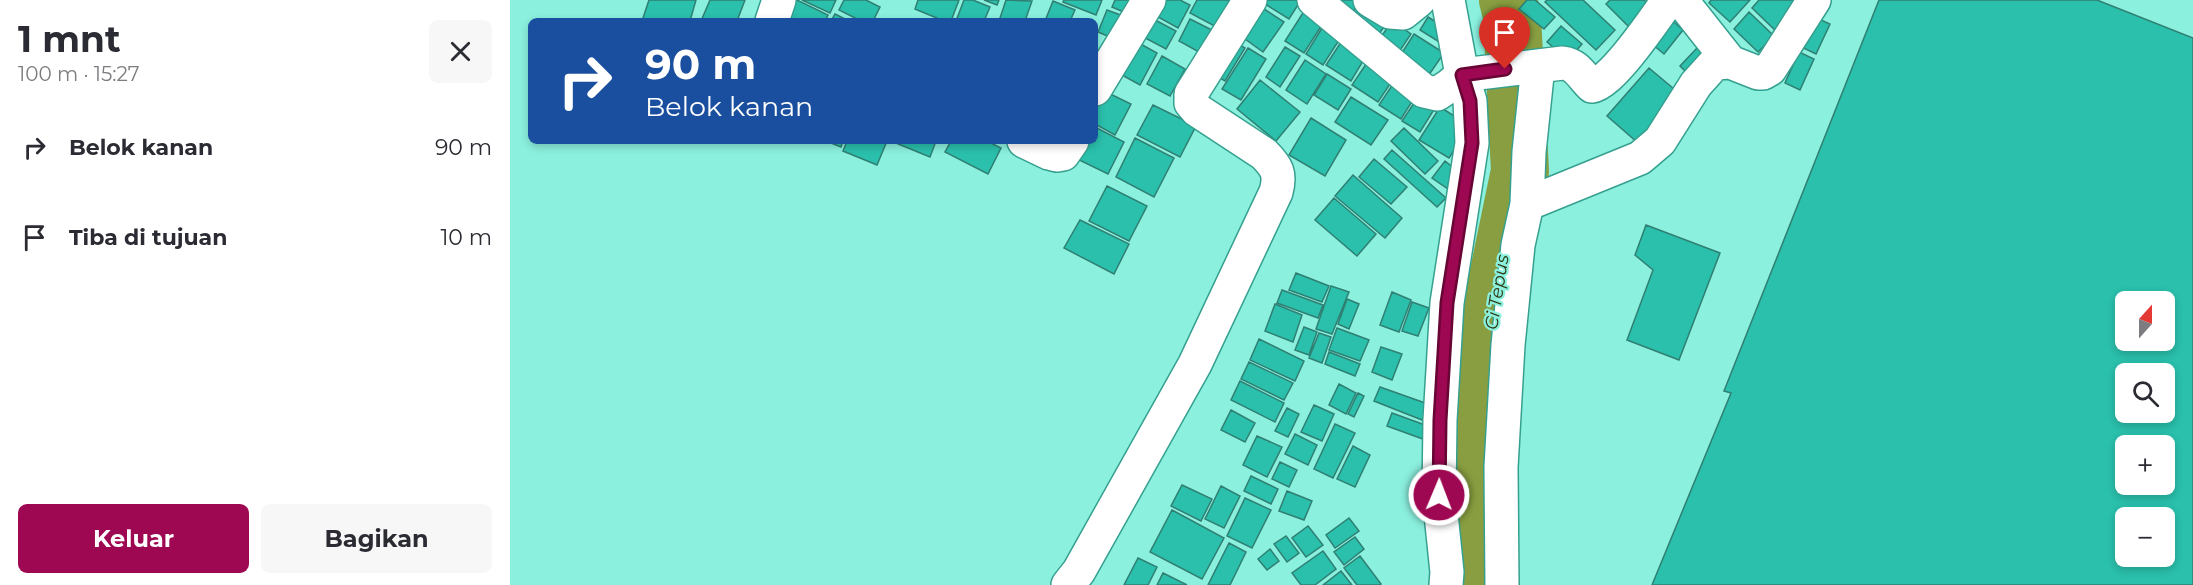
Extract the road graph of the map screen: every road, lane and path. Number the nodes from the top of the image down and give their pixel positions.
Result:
1 (779, 0) edge
2 (1149, 0) edge
3 (1251, 0) edge
4 (1314, 0) edge
5 (1370, 0) edge
6 (1419, 0) edge
7 (1448, 0) edge
8 (1814, 0) edge
9 (1671, 5) edge
10 (773, 18) edge
11 (1730, 62) junction
12 (1533, 66) junction
13 (1467, 74) junction
14 (1098, 84) edge
15 (1031, 144) edge
16 (1071, 144) edge
17 (1527, 204) junction
18 (1068, 585) edge
19 (1446, 585) edge
20 (1503, 585) edge

1 - 10 street
2 - 14 street
3 - 18 street
4 - 13 street
5 - 6 street
7 - 13 street
8 - 11 street
9 - 11 street
9 - 12 street
11 - 17 street
12 - 13 street
12 - 17 street
13 - 19 street
15 - 16 street
17 - 20 street

